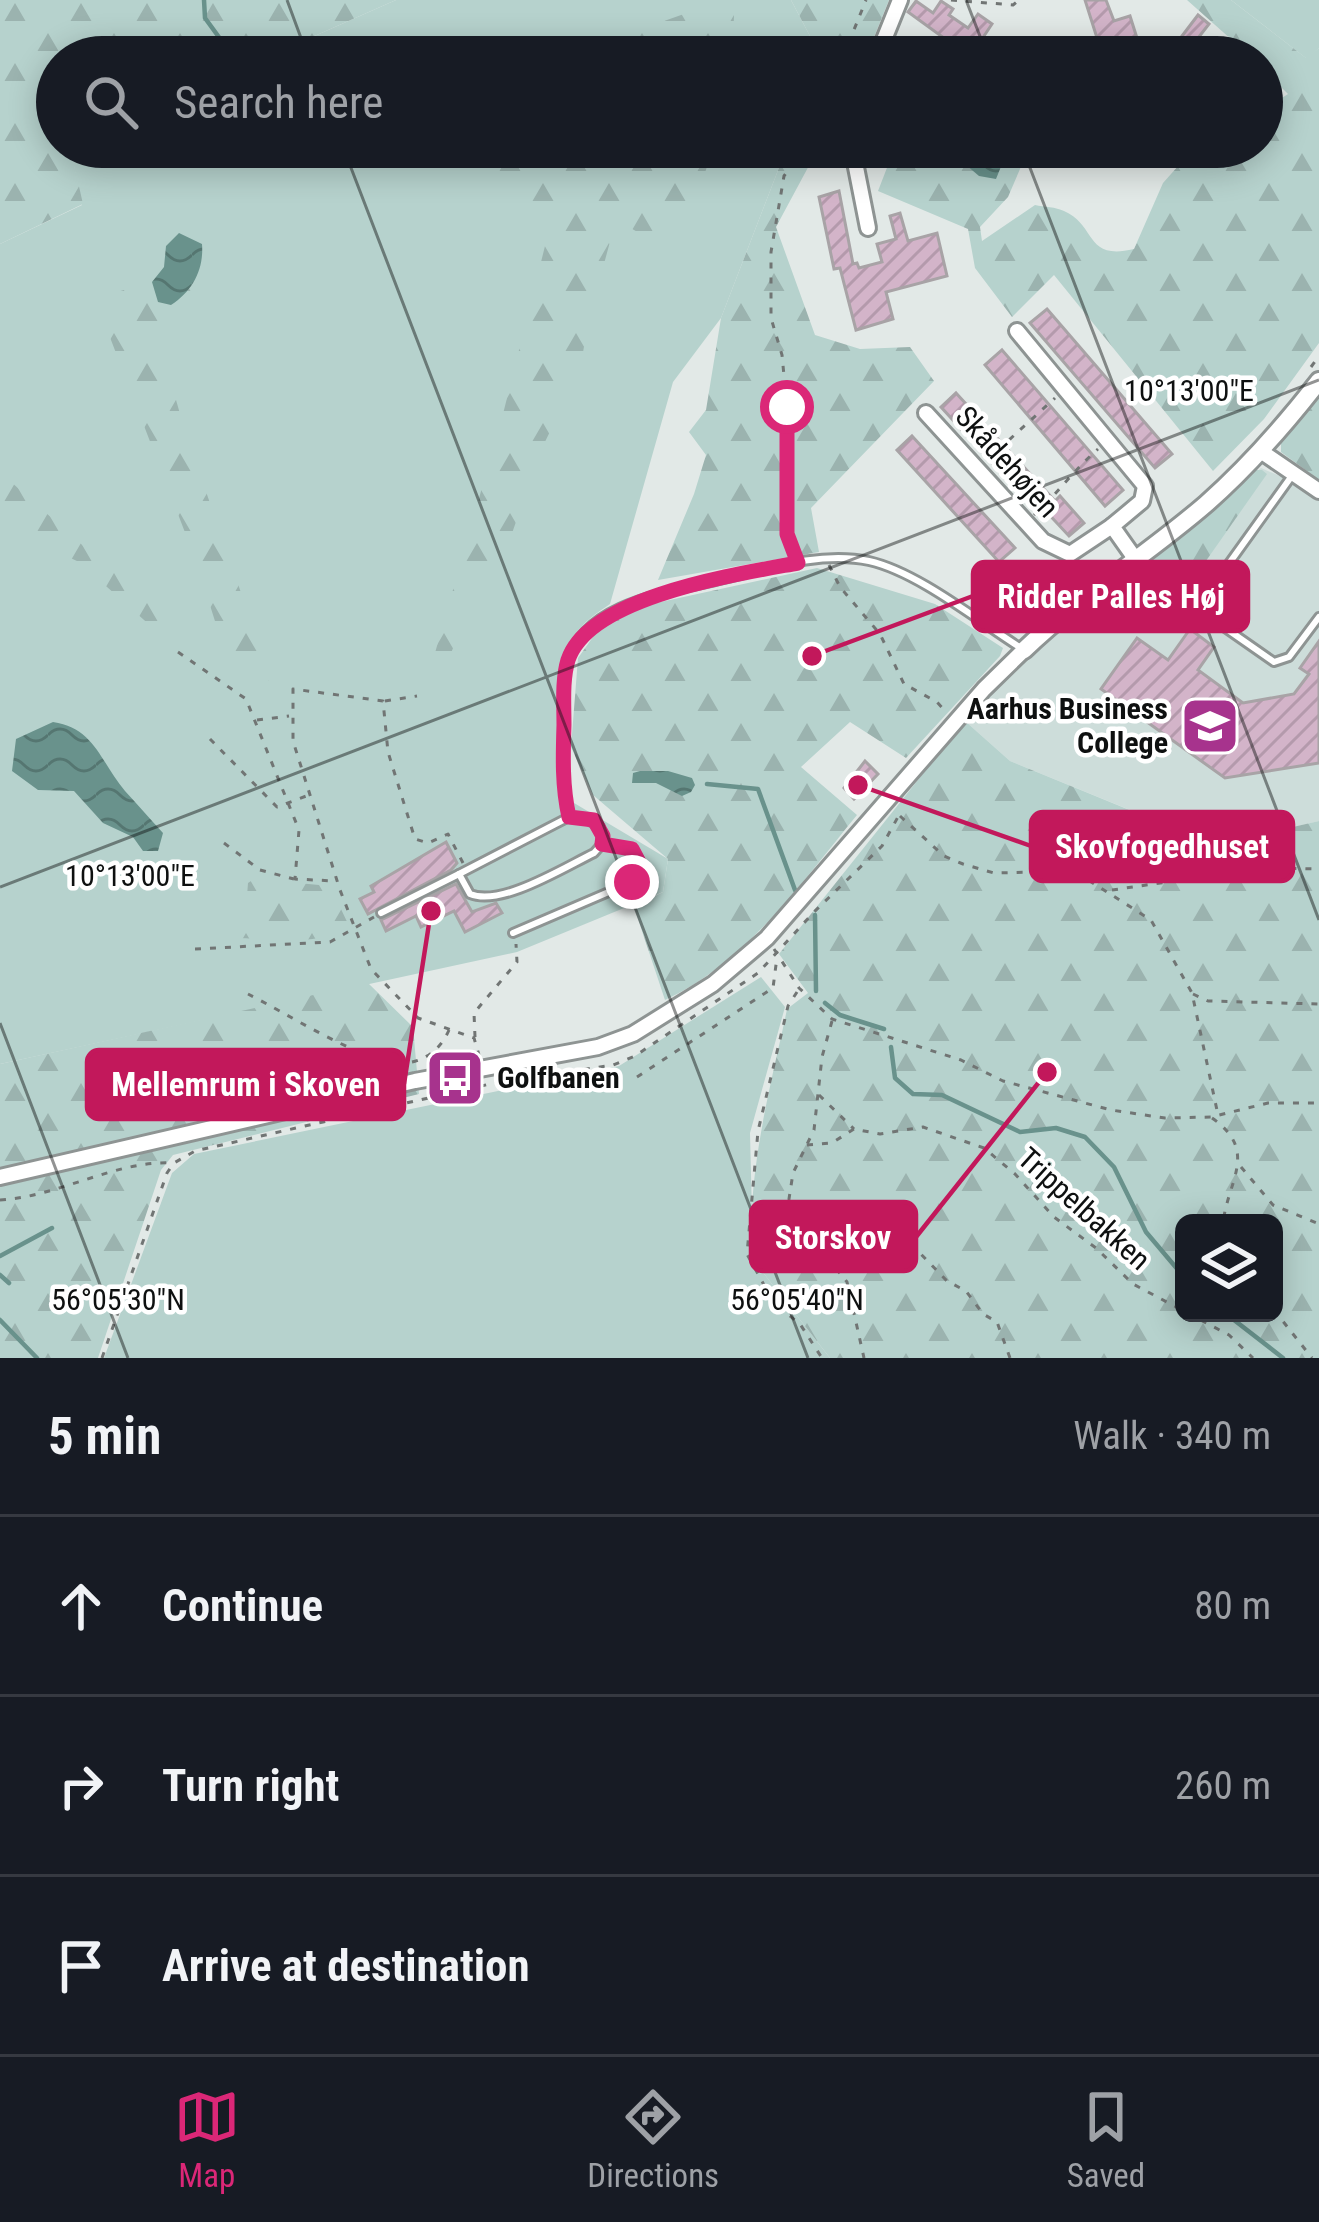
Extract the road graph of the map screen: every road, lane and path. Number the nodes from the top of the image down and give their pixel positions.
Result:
1 (866, 0) edge
2 (900, 0) edge
3 (951, 0) edge
4 (1019, 0) edge
5 (851, 36) edge
6 (885, 36) edge
7 (790, 168) edge
8 (856, 168) edge
9 (868, 228) dead end
10 (1017, 331) dead end
11 (1319, 381) edge
12 (1065, 388) junction
13 (926, 413) dead end
14 (1108, 440) junction
15 (1262, 452) junction
16 (977, 470) junction
17 (1294, 474) junction
18 (1319, 491) edge
19 (1025, 522) junction
20 (1112, 526) junction
21 (827, 558) junction
22 (1136, 560) junction
23 (798, 563) junction
24 (1319, 617) edge
25 (1024, 650) junction
26 (178, 652) dead end
27 (417, 695) dead end
28 (383, 701) junction
29 (291, 716) junction
30 (256, 720) junction
31 (954, 723) junction
32 (210, 739) dead end
33 (308, 795) junction
34 (886, 800) junction
35 (289, 801) junction
36 (898, 815) junction
37 (569, 817) junction
38 (224, 843) dead end
39 (602, 844) junction
40 (1319, 869) edge
41 (463, 872) junction
42 (296, 879) junction
43 (337, 881) junction
44 (1109, 891) junction
45 (381, 913) joint
46 (356, 928) junction
47 (513, 933) joint
48 (767, 938) junction
49 (195, 949) dead end
50 (778, 955) junction
51 (800, 988) junction
52 (1192, 993) junction
53 (248, 994) dead end
54 (1319, 1004) edge
55 (832, 1019) junction
56 (449, 1030) junction
57 (474, 1038) junction
58 (478, 1052) dead end
59 (637, 1077) dead end
60 (818, 1094) junction
61 (1319, 1103) edge
62 (1218, 1115) junction
63 (1210, 1117) junction
64 (854, 1129) junction
65 (807, 1145) junction
66 (174, 1163) junction
67 (1239, 1164) junction
68 (0, 1178) edge
69 (0, 1200) edge
70 (1225, 1214) edge
71 (1319, 1224) edge
72 (811, 1237) junction
73 (1283, 1321) edge
74 (102, 1358) edge
75 (822, 1358) edge
76 (864, 1358) edge
77 (1010, 1358) edge
78 (1253, 1358) edge
79 (1312, 1358) edge

1 - 5 path
2 - 6 street
3 - 4 path
7 - 23 path
8 - 9 street
10 - 12 street
11 - 15 street
12 - 14 street
12 - 16 path
13 - 16 street, Skådehøjen
14 - 19 path
14 - 20 street
15 - 17 street
15 - 22 street
16 - 19 street, Skådehøjen
17 - 18 street
17 - 24 lane
19 - 20 street, Skådehøjen
20 - 22 street
21 - 23 lane
21 - 25 lane
21 - 31 path
22 - 25 street
23 - 37 lane
25 - 31 street
26 - 30 path
27 - 28 path
28 - 29 path
28 - 41 path
29 - 30 path
29 - 33 path
30 - 35 path
31 - 34 street
32 - 35 path
33 - 35 path
33 - 43 path
34 - 36 path
34 - 48 street
35 - 42 path
36 - 44 path
36 - 50 path
37 - 39 lane
37 - 41 lane
38 - 42 path
39 - 41 lane
39 - 47 lane
40 - 44 path
41 - 45 lane
42 - 43 path
43 - 46 path
44 - 52 path
45 - 46 path
46 - 49 path
46 - 56 path
47 - 57 path
48 - 50 path
48 - 68 street
50 - 51 path
50 - 59 path
50 - 66 path
51 - 55 path
51 - 75 path
52 - 54 path
52 - 62 path
53 - 56 path
55 - 60 path
55 - 63 path
56 - 57 path
57 - 58 path
60 - 64 path
60 - 65 path
61 - 62 path
62 - 63 path
63 - 67 path
64 - 65 path, Trippelbakken
64 - 78 path, Trippelbakken
65 - 72 path
66 - 69 path
66 - 74 path
67 - 70 path
67 - 71 path
72 - 76 path
72 - 77 path
73 - 79 path

